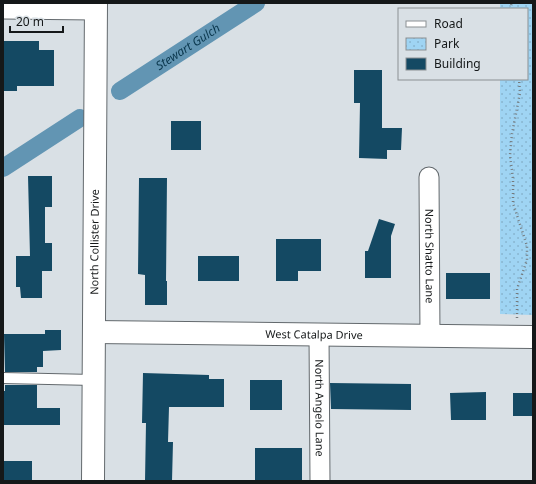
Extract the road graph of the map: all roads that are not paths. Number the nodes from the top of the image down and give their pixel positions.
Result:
1 (96, 7) edge
2 (3, 10) edge
3 (429, 177) dead end
4 (94, 332) junction
5 (319, 334) junction
6 (430, 336) junction
7 (533, 337) edge
8 (3, 378) edge
9 (94, 380) junction
10 (94, 481) edge
11 (320, 481) edge

1 - 2 street
1 - 4 street, North Collister Drive
3 - 6 street, North Shatto Lane
4 - 5 street, West Catalpa Drive
4 - 9 street, North Collister Drive
5 - 6 street, West Catalpa Drive
5 - 11 street, North Angelo Lane
6 - 7 street, West Catalpa Drive
8 - 9 lane
9 - 10 street, North Collister Drive

